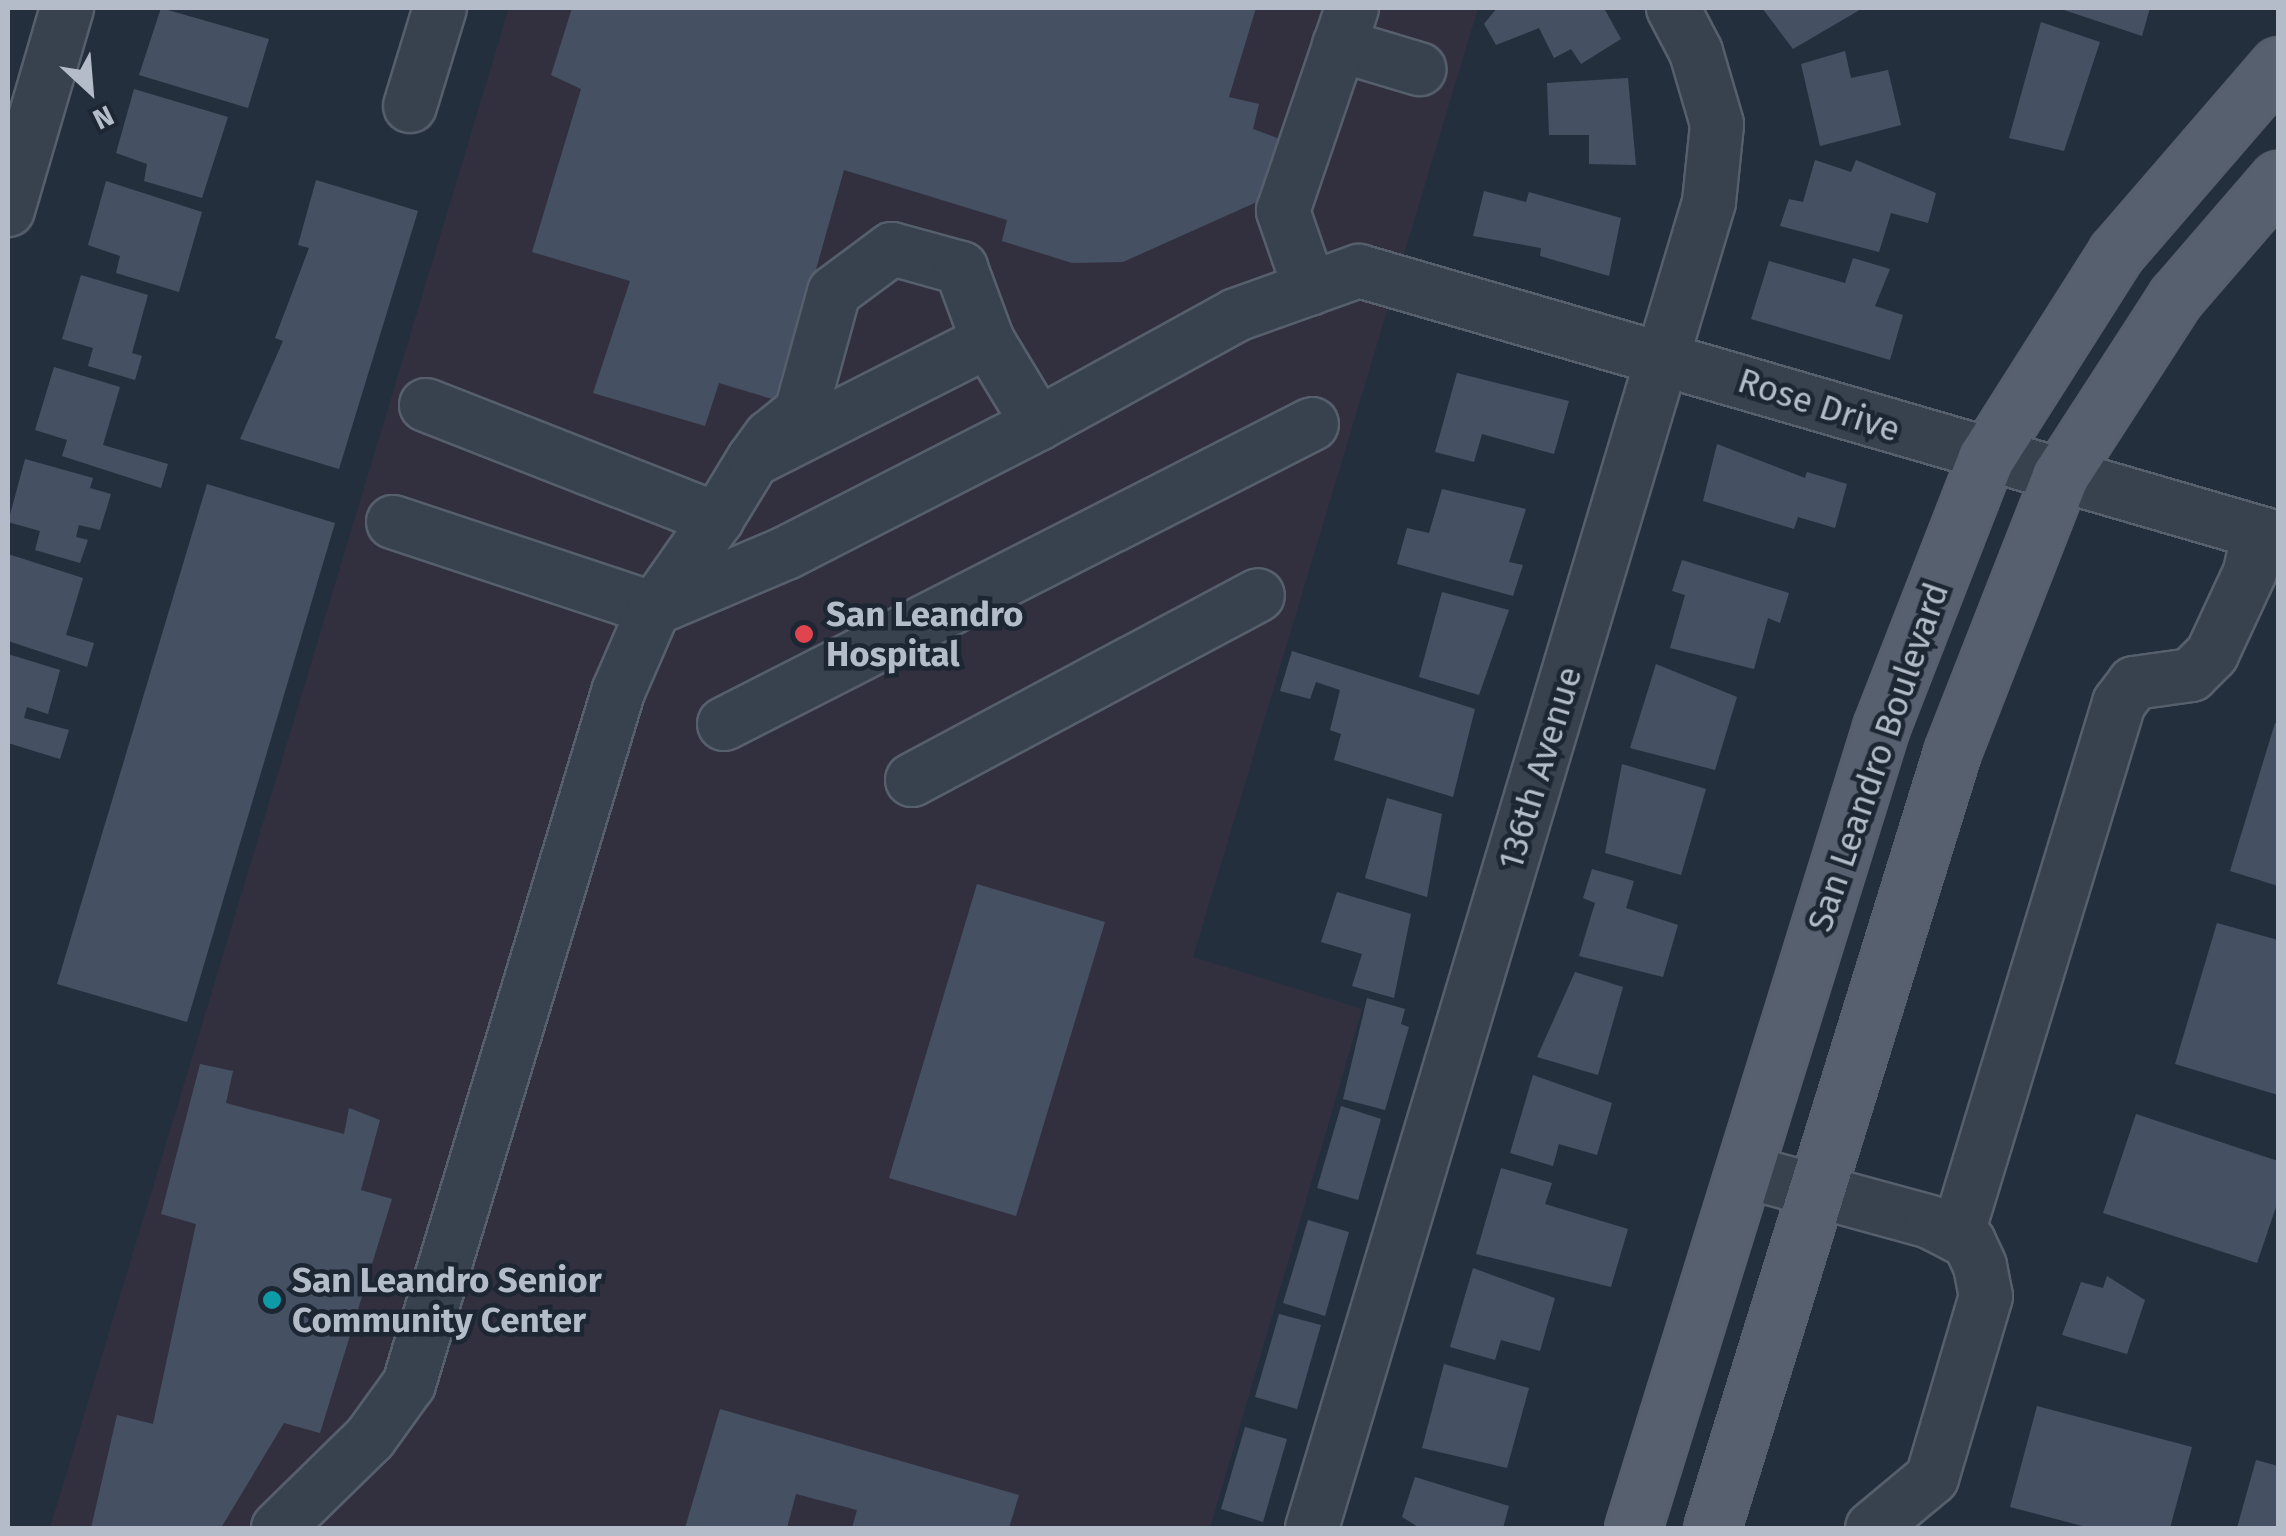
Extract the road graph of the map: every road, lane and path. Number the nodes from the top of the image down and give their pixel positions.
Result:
1 (67, 8) edge
2 (1672, 8) edge
3 (436, 9) edge
4 (1345, 26) edge
5 (2278, 65) edge
6 (1418, 69) dead end
7 (410, 106) dead end
8 (2278, 180) edge
9 (8, 210) edge
10 (1310, 289) junction
11 (988, 341) junction
12 (1662, 355) junction
13 (426, 405) dead end
14 (1038, 424) junction
15 (1312, 424) dead end
16 (1986, 458) junction
17 (753, 460) junction
18 (2060, 476) junction
19 (717, 519) junction
20 (393, 522) dead end
21 (2268, 535) edge
22 (1258, 595) dead end
23 (654, 609) junction
24 (724, 724) dead end
25 (912, 780) dead end
26 (1744, 1171) junction
27 (1816, 1193) junction
28 (1957, 1236) junction
29 (278, 1528) edge
30 (1312, 1528) edge
31 (1633, 1528) edge
32 (1712, 1528) edge
33 (1872, 1528) edge

1 - 9 street
2 - 12 street, 136th Avenue
3 - 7 street
4 - 6 street
4 - 10 street
5 - 16 main road, San Leandro Boulevard
8 - 18 main road, San Leandro Boulevard
10 - 12 street, Rose Drive
10 - 14 street
11 - 14 street
11 - 17 street
11 - 17 street
12 - 16 street, Rose Drive
12 - 30 street, 136th Avenue
13 - 19 street
14 - 23 street
15 - 24 street
16 - 18 street, Rose Drive
16 - 26 main road, San Leandro Boulevard
17 - 19 street
18 - 21 street, Rose Drive
18 - 27 main road, San Leandro Boulevard
19 - 23 street
20 - 23 street
21 - 28 street
22 - 25 street
23 - 29 street
26 - 27 street
26 - 31 main road, San Leandro Boulevard
27 - 28 street
27 - 32 main road, San Leandro Boulevard
28 - 33 street

